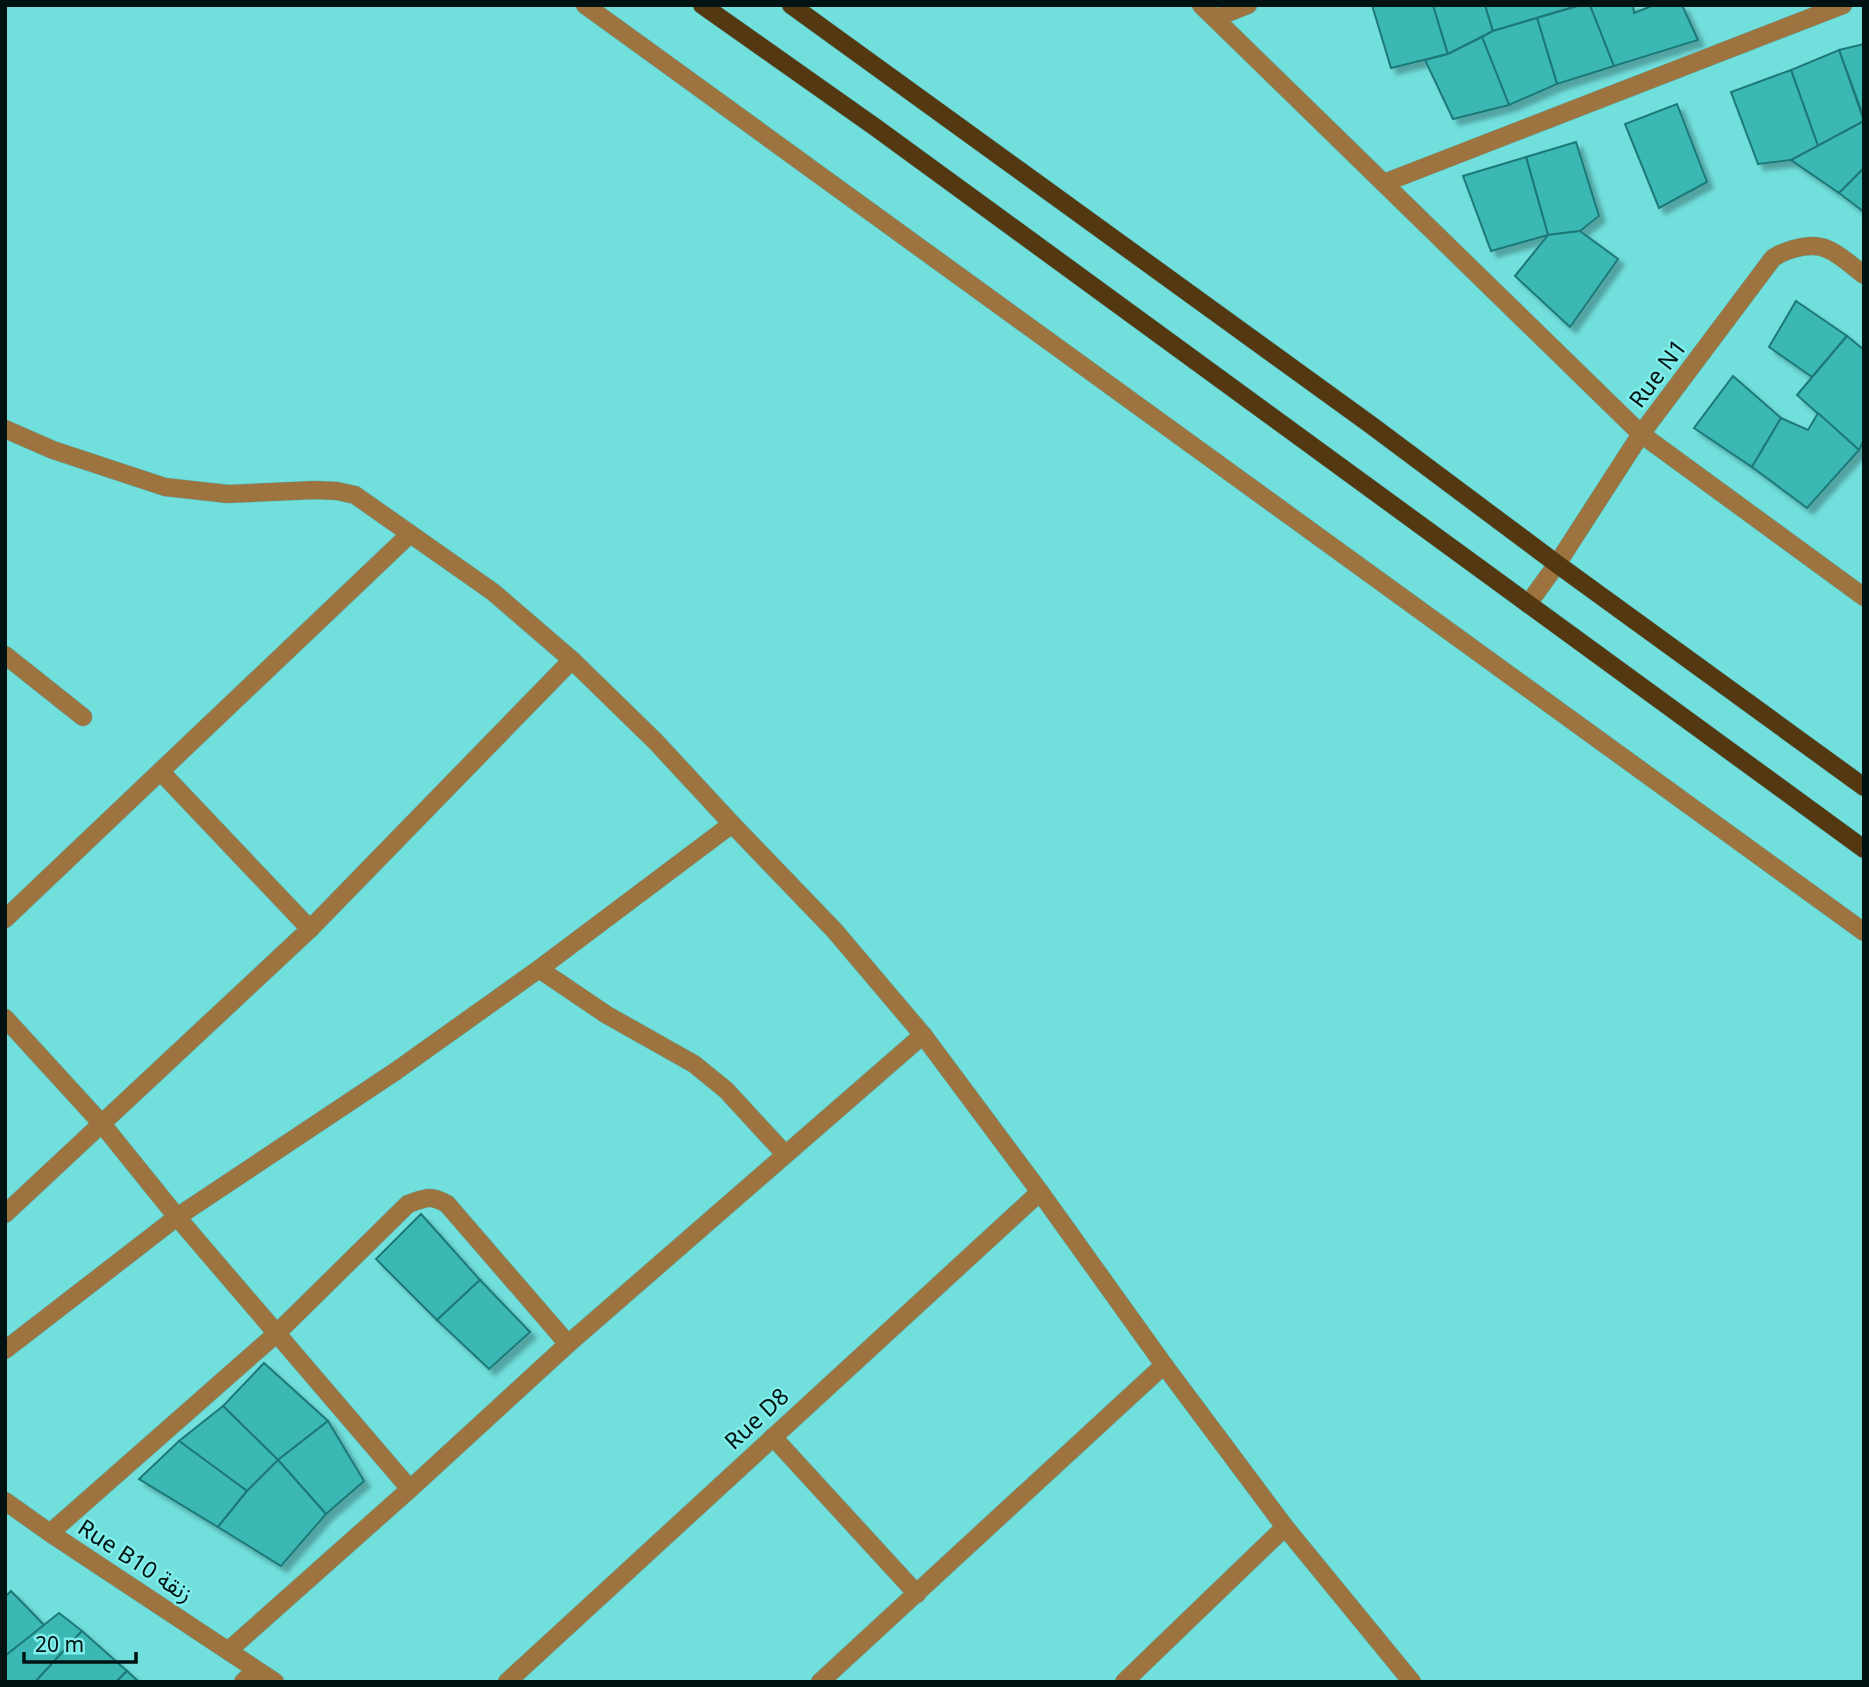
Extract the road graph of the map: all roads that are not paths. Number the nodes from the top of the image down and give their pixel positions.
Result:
1 (586, 5) edge
2 (702, 5) edge
3 (791, 5) edge
4 (1201, 5) edge
5 (1248, 5) edge
6 (1835, 6) edge
7 (1215, 18) junction
8 (1384, 183) junction
9 (1864, 275) edge
10 (5, 429) edge
11 (1641, 434) junction
12 (410, 534) junction
13 (1557, 564) junction
14 (1864, 597) edge
15 (1528, 604) junction
16 (5, 655) edge
17 (572, 660) junction
18 (83, 717) dead end
19 (162, 772) junction
20 (1864, 787) edge
21 (732, 824) junction
22 (1864, 849) edge
23 (5, 919) edge
24 (310, 929) junction
25 (1864, 932) edge
26 (538, 970) junction
27 (5, 1018) edge
28 (923, 1035) junction
29 (102, 1124) junction
30 (785, 1154) junction
31 (1040, 1192) junction
32 (5, 1214) edge
33 (177, 1217) junction
34 (276, 1334) junction
35 (568, 1344) junction
36 (5, 1350) edge
37 (1164, 1365) junction
38 (772, 1437) junction
39 (410, 1489) junction
40 (5, 1501) edge
41 (1284, 1527) junction
42 (50, 1533) junction
43 (917, 1594) junction
44 (229, 1650) junction
45 (250, 1676) edge
46 (275, 1682) edge
47 (507, 1682) edge
48 (820, 1682) edge
49 (1124, 1682) edge
50 (1412, 1682) edge

1 - 25 street
2 - 15 main road
3 - 13 main road
4 - 7 street
5 - 7 street
6 - 8 street
7 - 8 street
8 - 11 street
9 - 11 street, Rue N1
10 - 12 street
11 - 13 street, Rue N1
11 - 14 street
12 - 17 street
12 - 19 street
13 - 15 street, Rue N1
13 - 20 main road
15 - 22 main road
16 - 18 street
17 - 21 street
17 - 24 street
19 - 23 street
19 - 24 street
21 - 26 street
21 - 28 street
24 - 29 street
26 - 30 street
26 - 33 street
27 - 29 street
28 - 30 street
28 - 31 street
29 - 32 street
29 - 33 street
30 - 35 street
31 - 37 street
31 - 38 street, Rue D8
33 - 34 street
33 - 36 street
34 - 35 street
34 - 39 street
34 - 42 street
35 - 39 street
37 - 41 street
37 - 43 street
38 - 43 street
38 - 47 street, Rue D8
39 - 44 street
40 - 42 street, Rue B10 زنقة
41 - 49 street
41 - 50 street
42 - 44 street, Rue B10 زنقة
43 - 48 street
44 - 45 street, Rue B10 زنقة
45 - 46 street, Rue B10 زنقة

